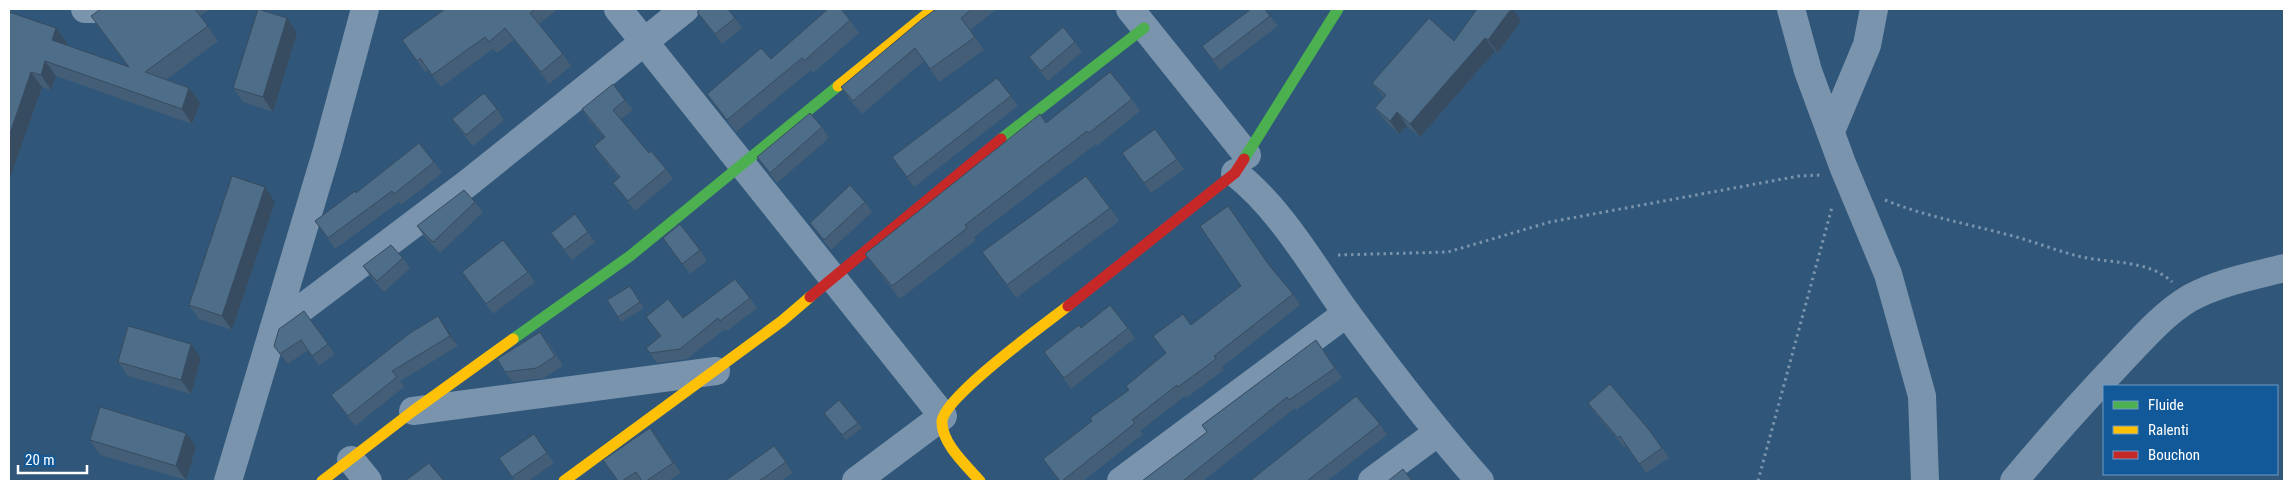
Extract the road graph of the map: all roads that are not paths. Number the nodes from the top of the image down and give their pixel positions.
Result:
1 (85, 9) edge
2 (104, 9) edge
3 (618, 9) edge
4 (685, 9) edge
5 (933, 9) edge
6 (1338, 9) edge
7 (1791, 9) edge
8 (1874, 9) edge
9 (361, 11) edge
10 (1137, 19) edge
11 (645, 41) junction
12 (1831, 131) junction
13 (1241, 164) junction
14 (743, 166) junction
15 (2284, 268) edge
16 (834, 279) junction
17 (1347, 313) junction
18 (273, 330) junction
19 (716, 371) junction
20 (413, 411) junction
21 (943, 416) junction
22 (1437, 433) junction
23 (351, 460) junction
24 (228, 481) edge
25 (322, 481) edge
26 (368, 481) edge
27 (564, 481) edge
28 (856, 481) edge
29 (980, 481) edge
30 (1121, 481) edge
31 (1372, 481) edge
32 (1480, 481) edge
33 (1925, 481) edge
34 (2014, 481) edge

1 - 2 street
3 - 11 street
4 - 11 street
5 - 14 street
6 - 13 street
7 - 12 street
8 - 12 street
9 - 18 street
10 - 13 street
10 - 16 street
11 - 14 street
11 - 18 street
12 - 33 street
13 - 17 street
13 - 21 street
14 - 16 street
14 - 20 street
15 - 34 street
16 - 19 street
16 - 21 street
17 - 22 street
17 - 30 street
18 - 24 street
19 - 20 street
19 - 27 street
20 - 23 street
21 - 28 street
21 - 29 street
22 - 31 street
22 - 32 street
23 - 25 street
23 - 26 street

